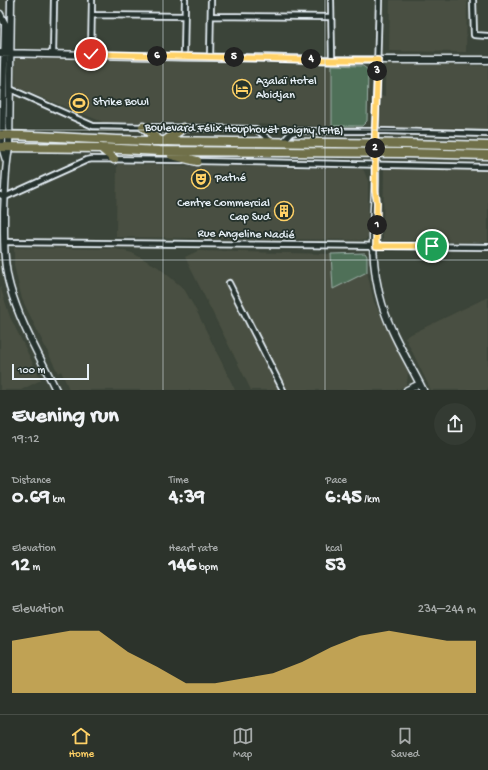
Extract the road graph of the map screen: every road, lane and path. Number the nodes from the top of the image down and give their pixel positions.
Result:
1 (11, 0) edge
2 (54, 0) edge
3 (92, 0) edge
4 (185, 0) edge
5 (211, 0) edge
6 (331, 0) edge
7 (379, 0) edge
8 (473, 0) edge
9 (0, 14) edge
10 (92, 15) junction
11 (184, 16) junction
12 (211, 16) junction
13 (331, 17) junction
14 (488, 36) edge
15 (5, 53) edge
16 (53, 54) junction
17 (91, 54) junction
18 (184, 57) junction
19 (210, 57) junction
20 (332, 60) junction
21 (378, 60) junction
22 (488, 60) edge
23 (5, 90) edge
24 (143, 127) junction
25 (183, 128) junction
26 (375, 131) junction
27 (488, 134) edge
28 (4, 135) edge
29 (162, 141) junction
30 (271, 142) junction
31 (283, 142) junction
32 (375, 143) junction
33 (488, 146) edge
34 (4, 147) edge
35 (101, 148) junction
36 (160, 151) junction
37 (375, 153) junction
38 (488, 155) edge
39 (114, 159) junction
40 (197, 161) junction
41 (375, 164) junction
42 (488, 167) edge
43 (2, 196) edge
44 (4, 242) junction
45 (374, 247) junction
46 (488, 247) edge
47 (229, 283) dead end
48 (421, 387) edge
49 (56, 390) edge
50 (283, 390) edge
51 (407, 390) edge

1 - 15 street
2 - 16 street
3 - 10 street
4 - 11 street
5 - 12 street
6 - 13 street
7 - 21 street
8 - 14 street
9 - 15 street
10 - 11 street
10 - 17 street
11 - 18 street
12 - 13 street
12 - 19 street
13 - 20 street
15 - 16 street
15 - 23 street
16 - 17 street
17 - 18 street
18 - 19 street
19 - 20 street
20 - 21 street
21 - 22 street
21 - 26 street
23 - 24 street
23 - 28 street
24 - 25 street
24 - 29 highway
25 - 29 highway
25 - 30 street
26 - 27 street
26 - 31 street
26 - 32 street
28 - 29 highway, Boulevard Félix Houphouët Boigny (FHB)
28 - 34 street
29 - 30 highway, Boulevard Félix Houphouët Boigny (FHB)
30 - 31 highway, Boulevard Félix Houphouët Boigny (FHB)
31 - 32 highway, Boulevard Félix Houphouët Boigny (FHB)
32 - 33 highway, Boulevard Félix Houphouët Boigny (FHB)
32 - 37 street
34 - 35 highway, Boulevard Félix Houphouët Boigny (FHB)
34 - 43 street
35 - 36 highway, Boulevard Félix Houphouët Boigny (FHB)
35 - 39 highway
36 - 37 highway, Boulevard Félix Houphouët Boigny (FHB)
36 - 40 highway
37 - 38 highway, Boulevard Félix Houphouët Boigny (FHB)
37 - 41 street
39 - 40 street
39 - 43 street
40 - 41 street
41 - 42 street
41 - 45 street
43 - 44 street
44 - 45 street, Rue Angeline Nadié
44 - 49 street
45 - 46 street, Rue Angeline Nadié
45 - 48 street
47 - 50 street
48 - 51 street

